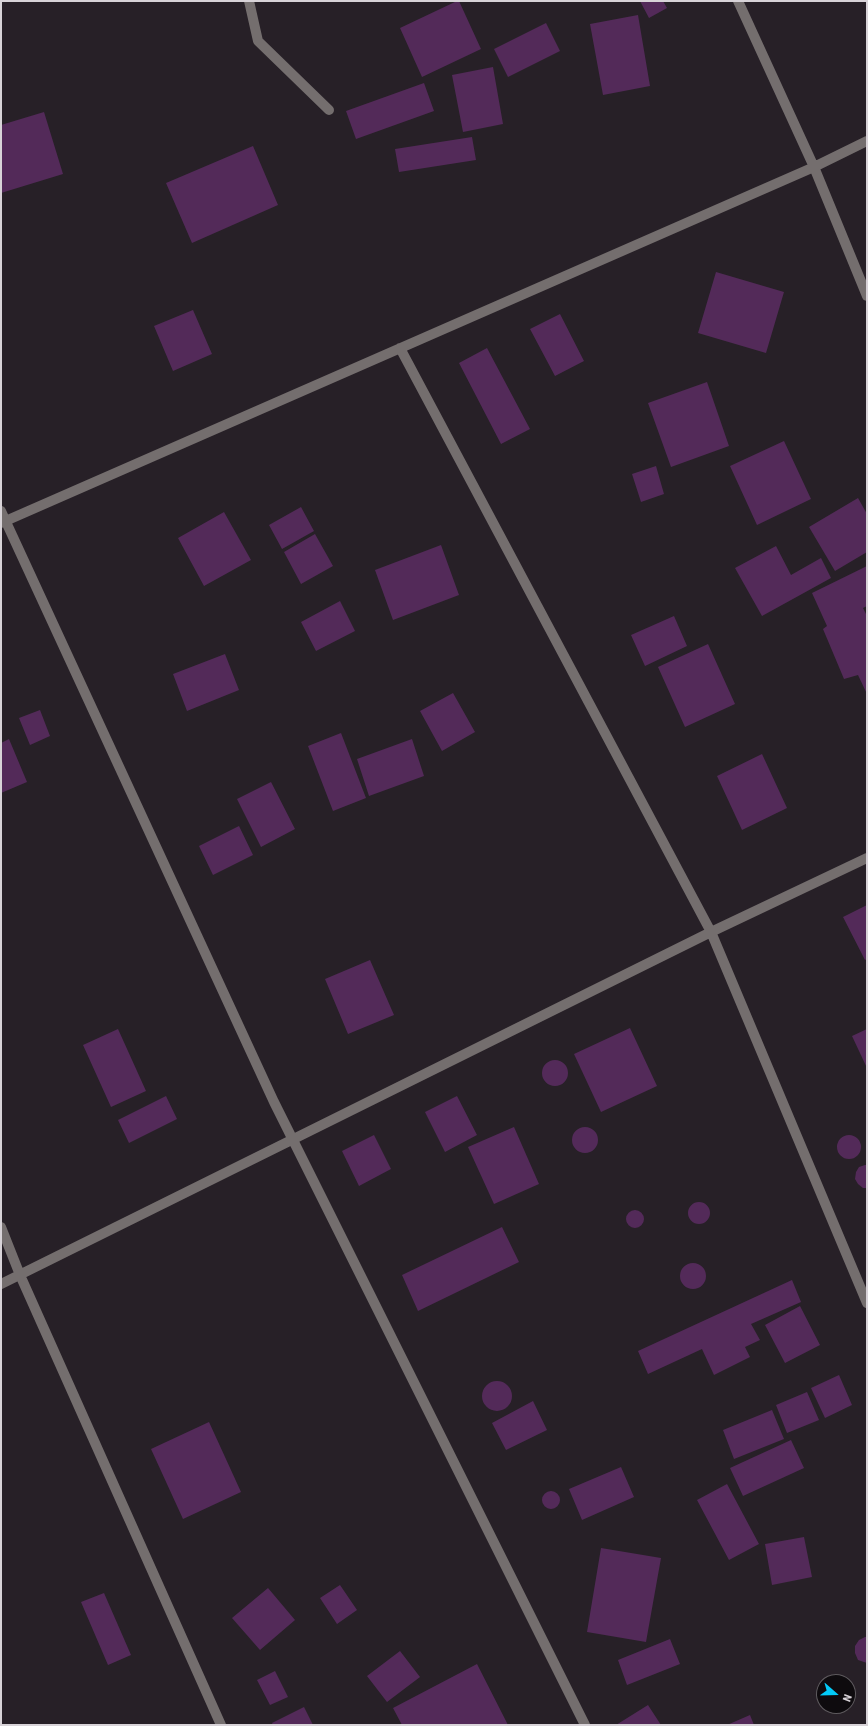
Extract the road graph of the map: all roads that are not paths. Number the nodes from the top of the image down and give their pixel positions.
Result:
1 (249, 1) edge
2 (738, 1) edge
3 (329, 110) dead end
4 (867, 141) edge
5 (814, 168) junction
6 (867, 296) edge
7 (400, 348) junction
8 (1, 511) edge
9 (3, 522) edge
10 (867, 858) edge
11 (711, 932) junction
12 (292, 1140) junction
13 (1, 1227) edge
14 (20, 1275) junction
15 (1, 1284) edge
16 (867, 1303) edge
17 (221, 1725) edge
18 (585, 1725) edge

1 - 3 street
2 - 5 street
4 - 5 street
5 - 6 street
5 - 7 street
7 - 9 street
7 - 11 street
8 - 9 street
9 - 12 street
10 - 11 street
11 - 12 street
11 - 16 street
12 - 14 street
12 - 18 street
13 - 14 street
14 - 15 street
14 - 17 street

